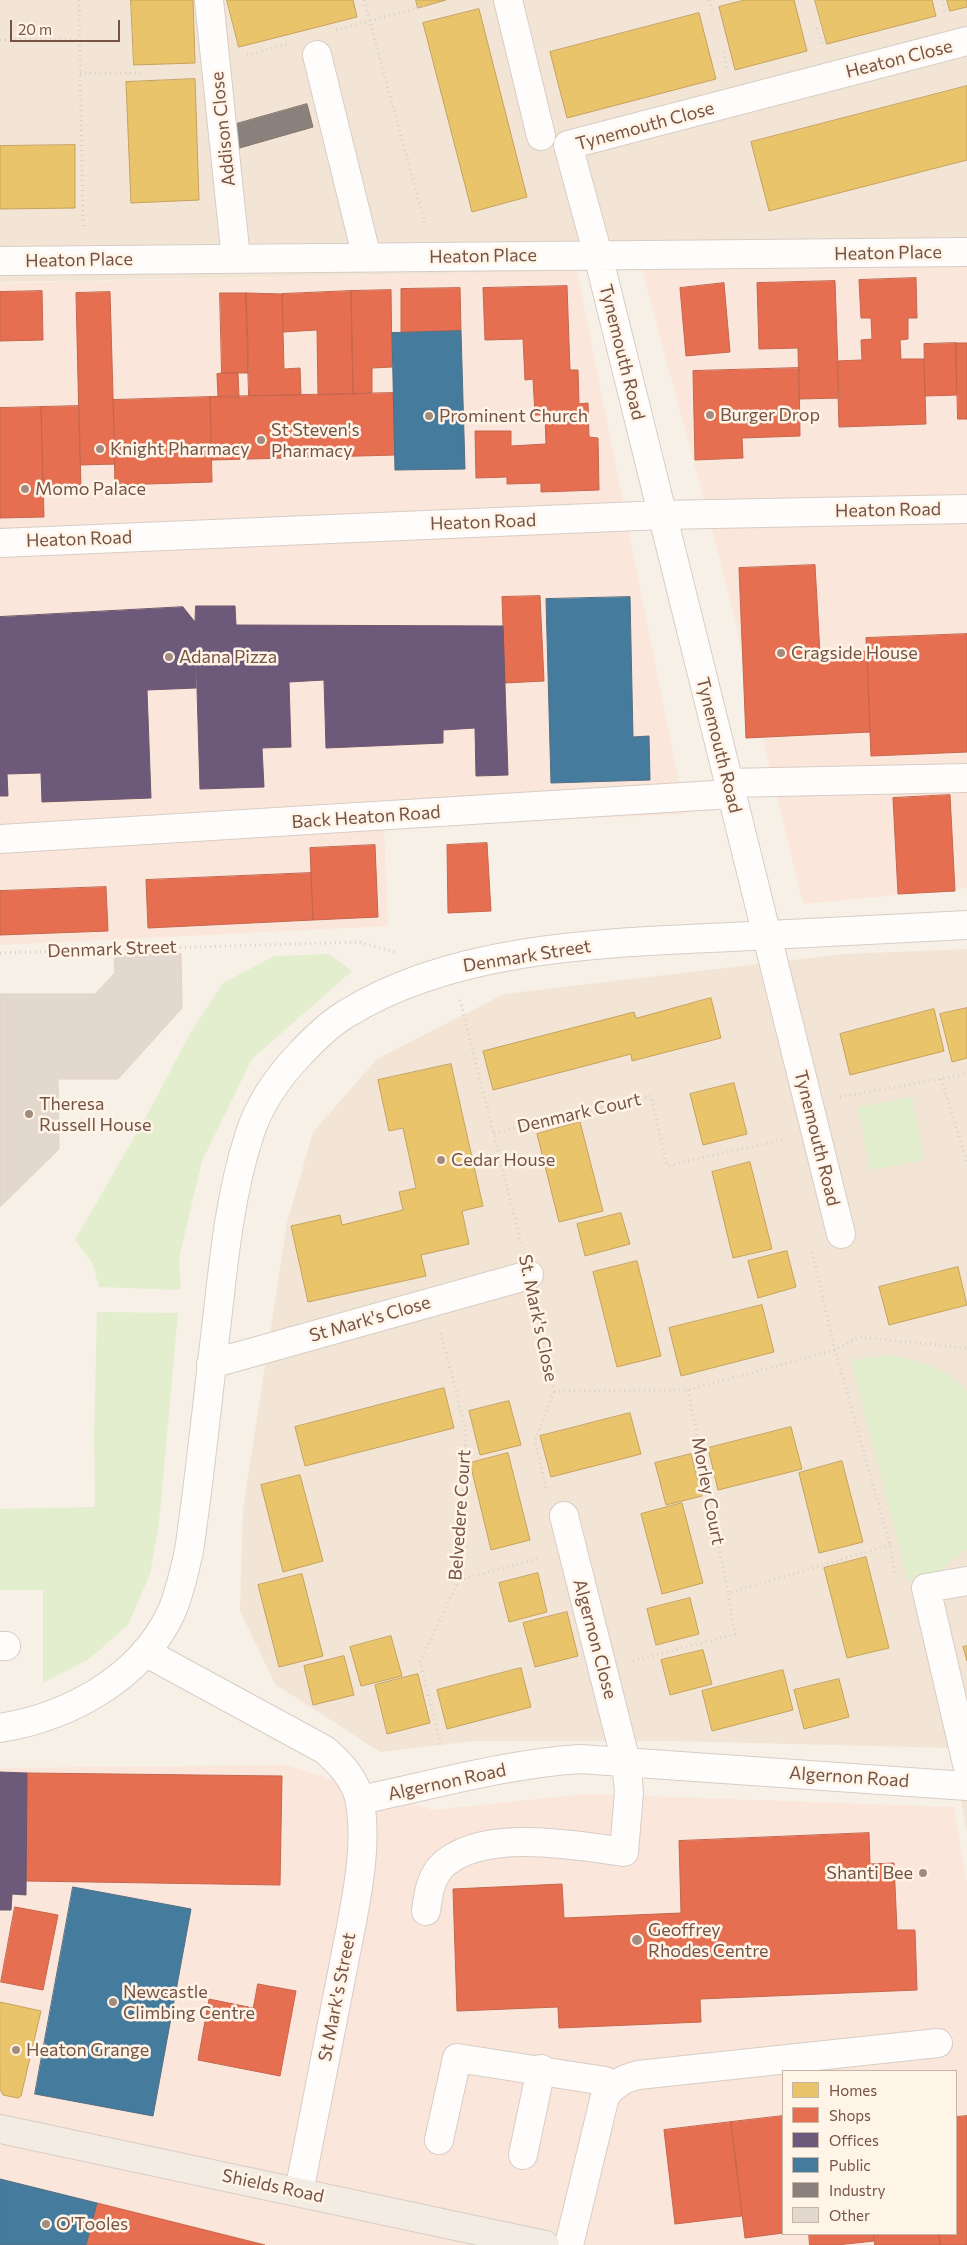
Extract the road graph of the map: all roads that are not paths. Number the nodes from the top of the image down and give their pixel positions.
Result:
1 (209, 0) edge
2 (508, 0) edge
3 (967, 41) edge
4 (318, 55) dead end
5 (830, 76) joint
6 (541, 136) dead end
7 (967, 252) edge
8 (598, 255) junction
9 (367, 258) junction
10 (236, 259) junction
11 (0, 261) edge
12 (967, 509) edge
13 (662, 515) junction
14 (0, 543) edge
15 (967, 778) edge
16 (730, 788) junction
17 (0, 840) edge
18 (967, 925) edge
19 (766, 935) junction
20 (841, 1234) road end
21 (529, 1275) road end
22 (211, 1364) junction
23 (564, 1516) road end
24 (967, 1581) edge
25 (145, 1652) junction
26 (0, 1728) edge
27 (626, 1762) junction
28 (967, 1764) edge
29 (967, 1786) edge
30 (360, 1800) junction
31 (426, 1911) dead end
32 (938, 2043) dead end
33 (541, 2069) junction
34 (613, 2086) junction
35 (0, 2129) edge
36 (439, 2140) dead end
37 (523, 2155) dead end
38 (299, 2192) junction
39 (545, 2245) edge
40 (569, 2245) edge

1 - 10 street, Addison Close
2 - 6 street
3 - 5 street, Heaton Close
4 - 9 street
5 - 8 street, Tynemouth Close
7 - 8 street, Heaton Place
8 - 9 street, Heaton Place
8 - 13 street, Tynemouth Road
9 - 10 street, Heaton Place
10 - 11 street, Heaton Place
12 - 13 street, Heaton Road
13 - 14 street, Heaton Road
13 - 16 street, Tynemouth Road
15 - 16 street, Back Heaton Road
16 - 17 street, Back Heaton Road
16 - 19 street, Tynemouth Road
18 - 19 street, Denmark Street
19 - 20 street, Tynemouth Road
19 - 22 street, Denmark Street
21 - 22 street, St Mark's Close
22 - 25 street, Denmark Street
23 - 27 street, Algernon Close
24 - 28 street
25 - 26 street
25 - 30 street
27 - 29 street, Algernon Road
27 - 30 street, Algernon Road
27 - 31 street, Algernon Close
30 - 38 street, St Mark's Street
32 - 34 street
33 - 34 street
33 - 36 street
33 - 37 street
34 - 40 street
35 - 38 main road, Shields Road
38 - 39 main road, Shields Road

